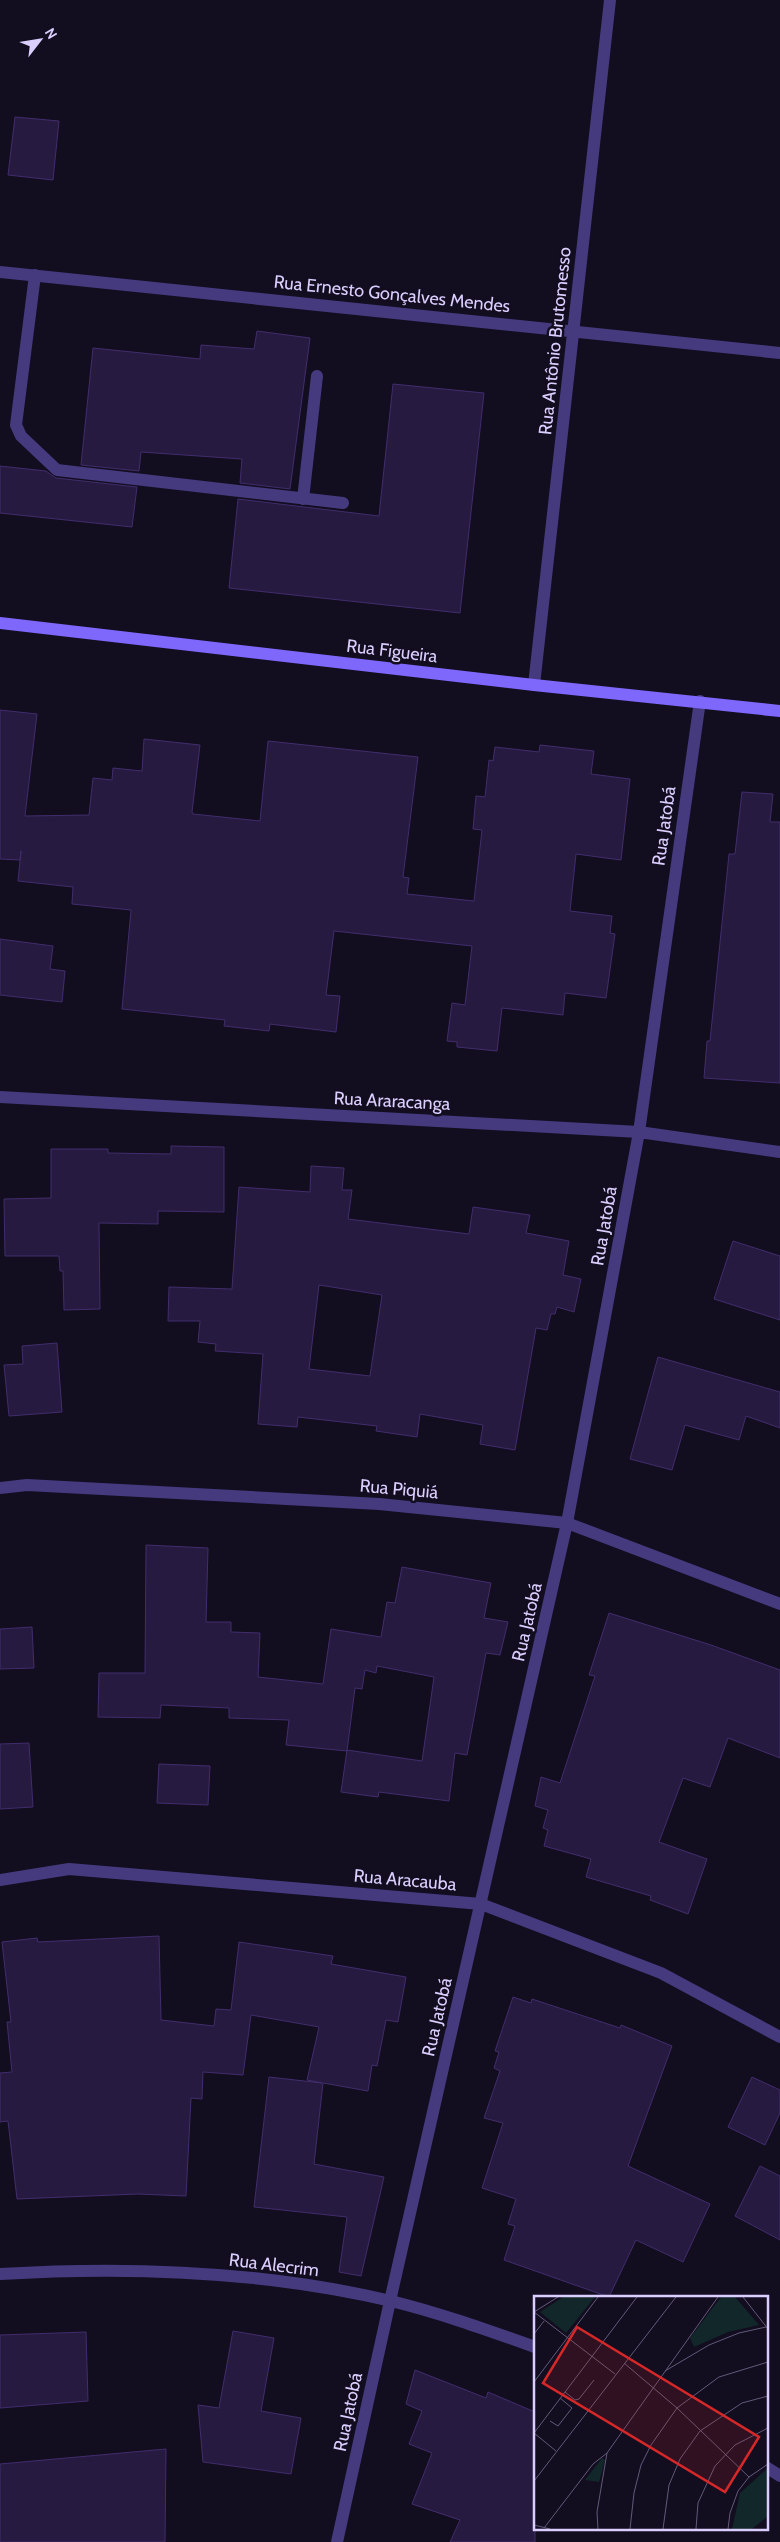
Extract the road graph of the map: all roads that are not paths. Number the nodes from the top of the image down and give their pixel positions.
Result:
1 (610, 0) edge
2 (0, 272) edge
3 (34, 275) junction
4 (574, 331) junction
5 (780, 353) edge
6 (317, 376) dead end
7 (303, 499) junction
8 (343, 503) dead end
9 (0, 623) edge
10 (534, 685) junction
11 (700, 701) junction
12 (780, 711) edge
13 (0, 1096) edge
14 (639, 1132) junction
15 (780, 1152) edge
16 (0, 1488) edge
17 (567, 1524) junction
18 (780, 1604) edge
19 (0, 1880) edge
20 (481, 1904) junction
21 (780, 2037) edge
22 (0, 2274) edge
23 (390, 2301) junction
24 (534, 2347) edge
25 (768, 2468) edge
26 (780, 2476) edge
27 (338, 2542) edge

1 - 4 street, Rua Antônio Brutomesso
2 - 3 street, Rua Ernesto Gonçalves Mendes
3 - 4 street, Rua Ernesto Gonçalves Mendes
3 - 7 street
4 - 5 street, Rua Ernesto Gonçalves Mendes
4 - 10 street, Rua Antônio Brutomesso
6 - 7 street
7 - 8 street
9 - 10 street, Rua Figueira
10 - 11 street, Rua Figueira
11 - 12 street, Rua Figueira
11 - 14 street, Rua Jatobá
13 - 14 street, Rua Araracanga
14 - 15 street, Rua Araracanga
14 - 17 street, Rua Jatobá
16 - 17 street, Rua Piquiá
17 - 18 street, Rua Piquiá
17 - 20 street, Rua Jatobá
19 - 20 street, Rua Aracauba
20 - 21 street, Rua Aracauba
20 - 23 street, Rua Jatobá
22 - 23 street, Rua Alecrim
23 - 24 street, Rua Alecrim
23 - 27 street, Rua Jatobá
25 - 26 street

